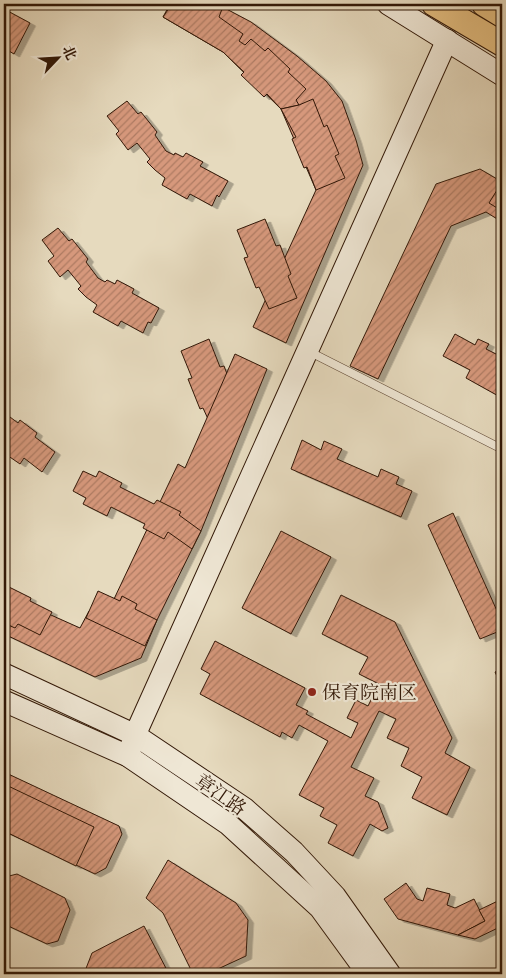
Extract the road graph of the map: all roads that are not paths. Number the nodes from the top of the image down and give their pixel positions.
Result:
1 (388, 4) edge
2 (434, 4) edge
3 (484, 4) edge
4 (502, 15) edge
5 (446, 40) junction
6 (502, 44) edge
7 (502, 75) edge
8 (308, 351) junction
9 (502, 449) edge
10 (4, 674) edge
11 (4, 701) edge
12 (135, 735) junction
13 (128, 756) junction
14 (368, 974) edge
15 (390, 974) edge

1 - 5 main road
2 - 6 main road
3 - 4 main road
5 - 7 main road
5 - 8 main road
8 - 9 lane
8 - 12 main road
10 - 12 main road, 章江路
11 - 13 main road, 章江路
12 - 13 main road
12 - 15 main road, 章江路
13 - 14 main road, 章江路

